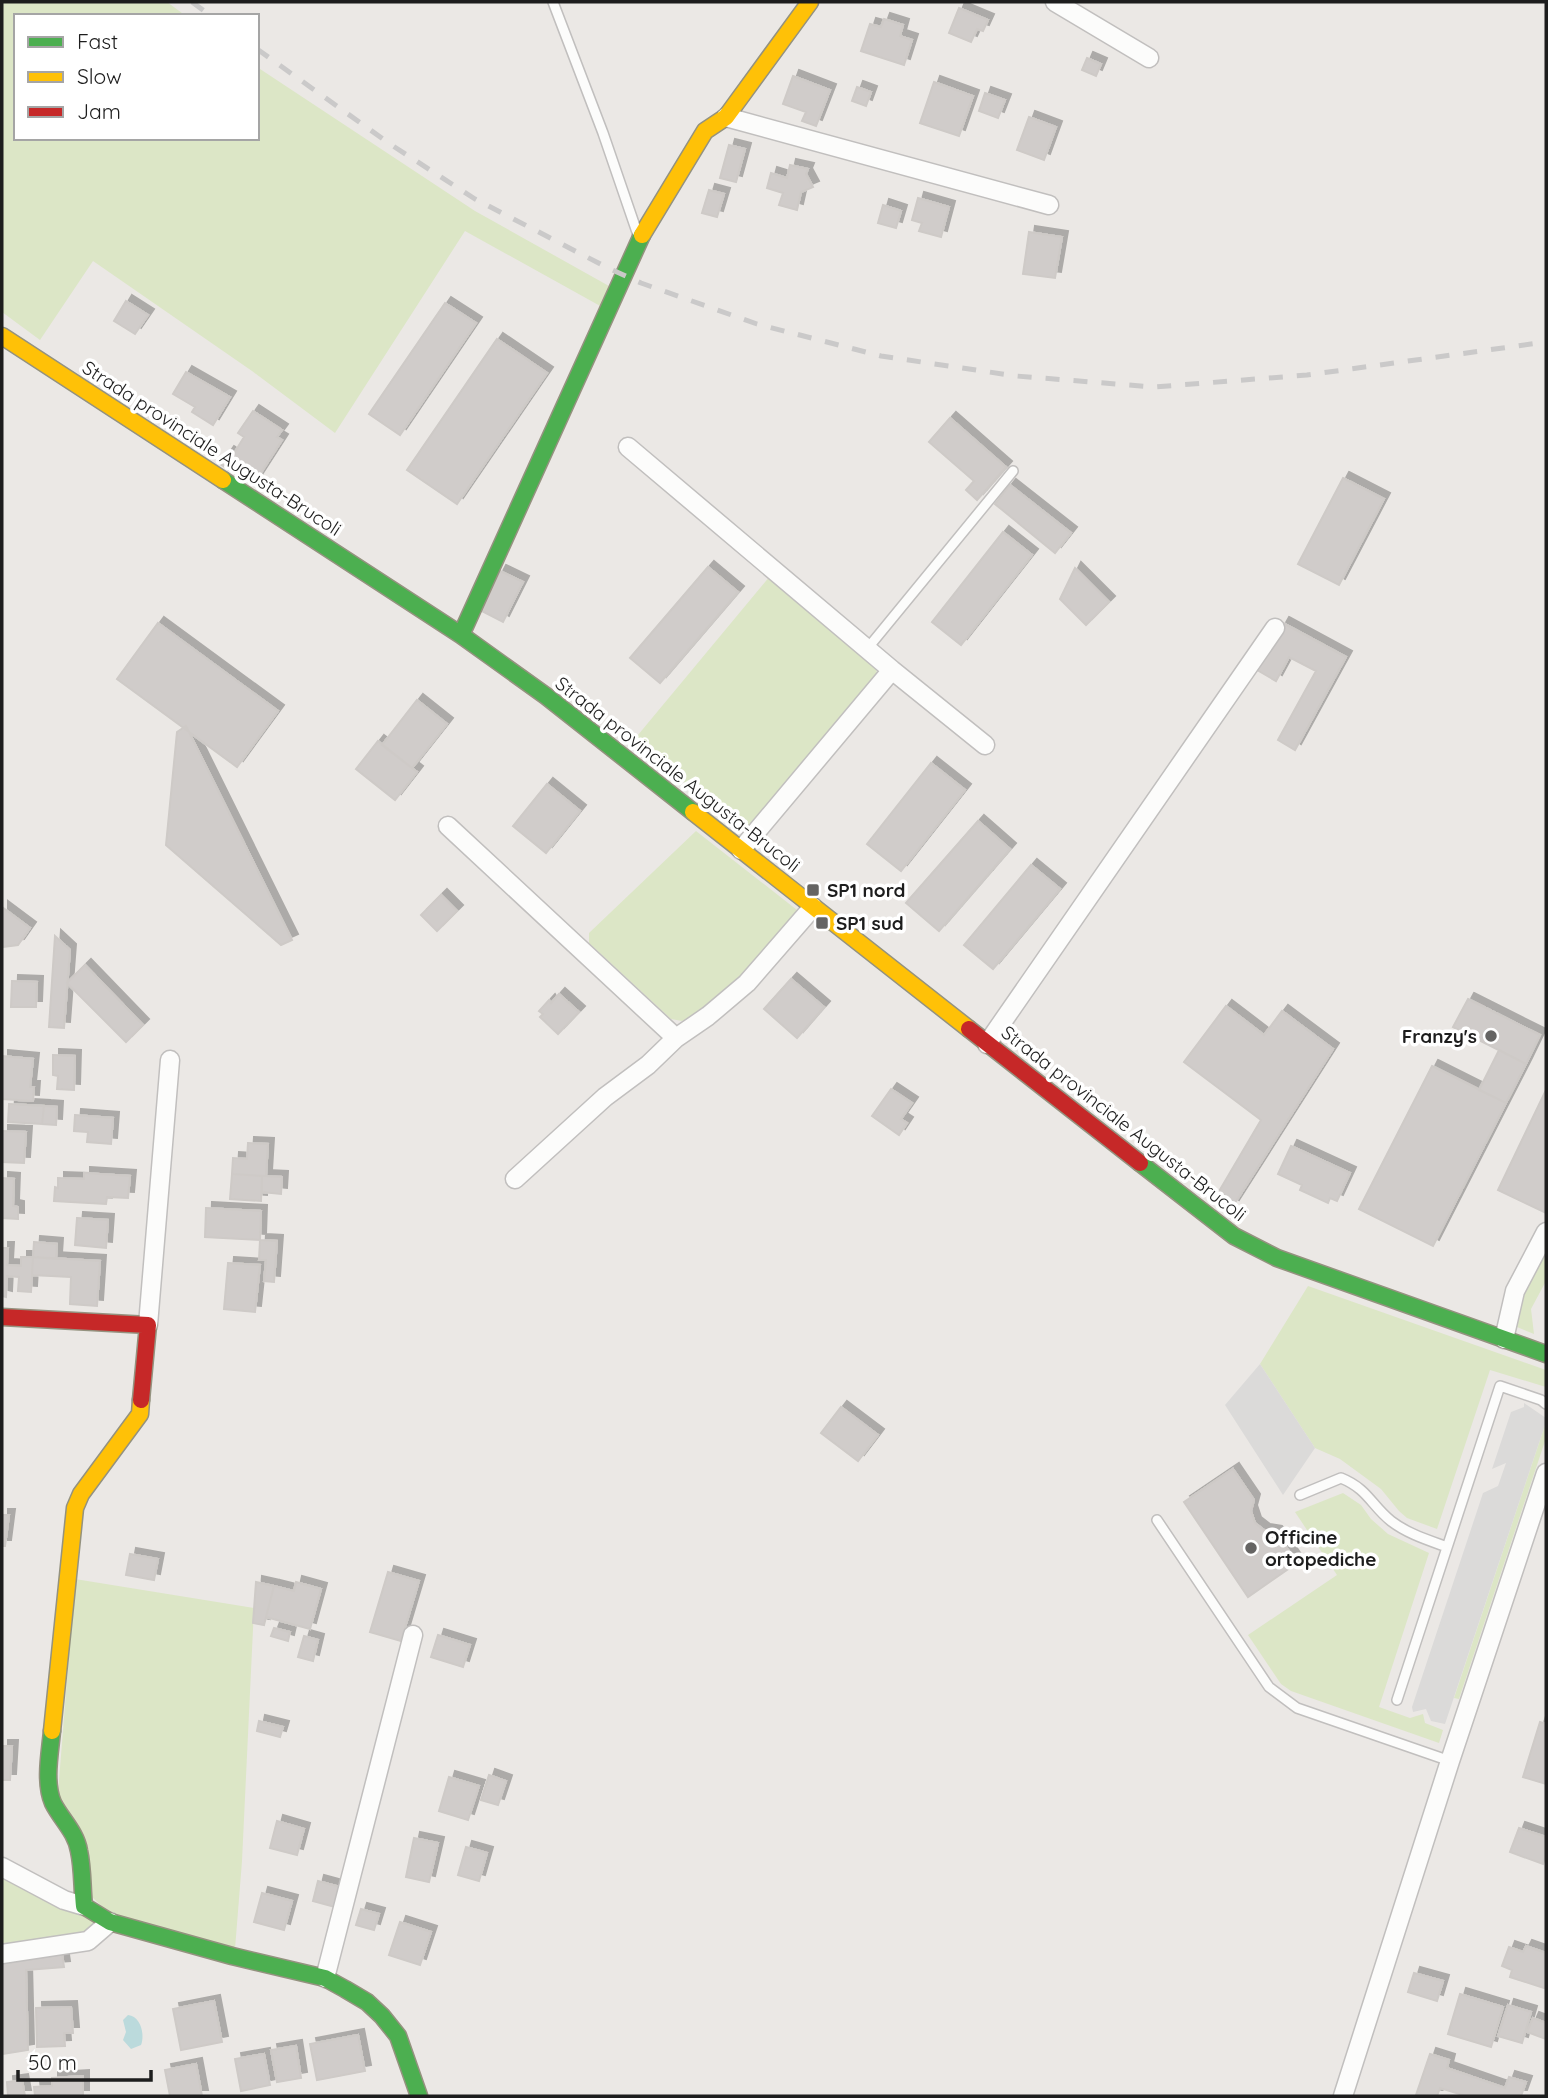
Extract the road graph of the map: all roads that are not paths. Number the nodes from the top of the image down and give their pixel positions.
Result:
1 (553, 2) edge
2 (810, 2) edge
3 (1055, 2) edge
4 (1149, 58) dead end
5 (726, 117) junction
6 (1049, 205) dead end
7 (639, 240) junction
8 (2, 336) edge
9 (628, 447) dead end
10 (1013, 471) dead end
11 (1275, 628) dead end
12 (461, 635) junction
13 (867, 649) junction
14 (892, 670) junction
15 (985, 745) dead end
16 (448, 826) dead end
17 (741, 850) junction
18 (813, 907) junction
19 (676, 1038) junction
20 (988, 1044) junction
21 (170, 1060) dead end
22 (515, 1179) dead end
23 (1546, 1232) edge
24 (2, 1317) edge
25 (148, 1325) junction
26 (1504, 1339) junction
27 (1546, 1353) edge
28 (1546, 1404) edge
29 (1546, 1473) edge
30 (1300, 1495) dead end
31 (1157, 1520) dead end
32 (1447, 1547) junction
33 (413, 1635) dead end
34 (1397, 1700) dead end
35 (1450, 1761) junction
36 (2, 1867) edge
37 (84, 1906) junction
38 (110, 1922) junction
39 (2, 1954) edge
40 (325, 1978) junction
41 (419, 2096) edge
42 (1343, 2096) edge

1 - 7 lane
2 - 5 street
3 - 4 street
5 - 6 street
5 - 7 street
7 - 12 street
8 - 12 street, Strada provinciale Augusta-Brucoli
9 - 13 street
10 - 13 lane
11 - 20 street
12 - 17 street, Strada provinciale Augusta-Brucoli
13 - 14 street
14 - 15 street
14 - 17 street
16 - 19 street
17 - 18 street, Strada provinciale Augusta-Brucoli
18 - 19 street
18 - 20 street, Strada provinciale Augusta-Brucoli
19 - 22 street
20 - 26 street, Strada provinciale Augusta-Brucoli
21 - 25 street
23 - 26 street
24 - 25 street
25 - 37 street
26 - 27 street, Strada provinciale Augusta-Brucoli
28 - 32 lane
29 - 35 street
30 - 32 lane
31 - 35 lane
32 - 34 lane
33 - 40 street
35 - 42 street
36 - 37 street
37 - 38 street
38 - 39 street
38 - 40 street
40 - 41 street

